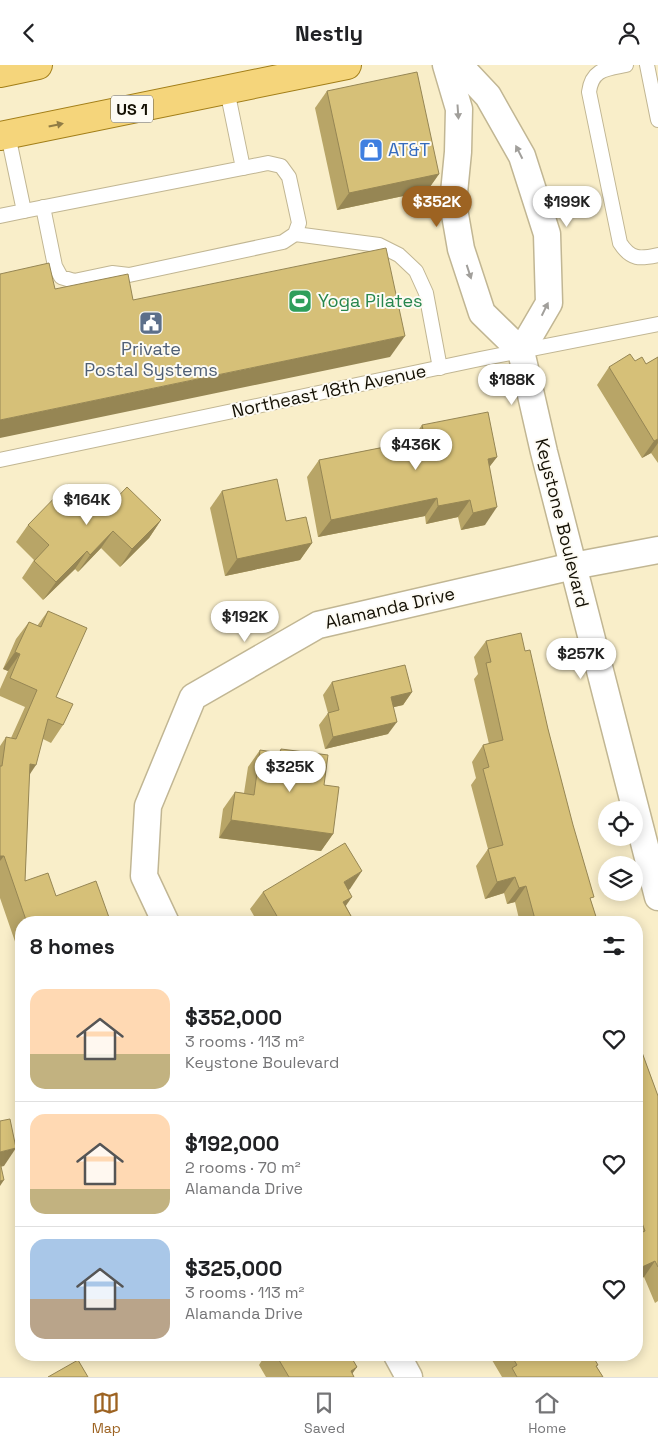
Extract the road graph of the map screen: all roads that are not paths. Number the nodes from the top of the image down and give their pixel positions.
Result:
1 (38, 65) edge
2 (346, 65) edge
3 (446, 65) edge
4 (459, 65) edge
5 (626, 65) edge
6 (647, 65) edge
7 (0, 73) edge
8 (227, 90) junction
9 (658, 120) edge
10 (3, 133) edge
11 (243, 168) junction
12 (43, 207) junction
13 (24, 211) junction
14 (0, 216) edge
15 (295, 234) junction
16 (658, 255) edge
17 (658, 324) edge
18 (521, 351) junction
19 (440, 368) junction
20 (0, 460) edge
21 (658, 550) edge
22 (573, 566) junction
23 (658, 897) edge
24 (163, 916) edge
25 (400, 1361) edge
26 (409, 1377) edge

1 - 7 main road
2 - 8 main road, US 1
3 -> 18 street
18 -> 4 street
5 - 16 lane
6 - 9 lane
10 -> 8 main road, US 1
8 - 11 lane
10 - 13 lane
11 - 12 lane
11 - 15 lane
12 - 13 lane
12 - 15 lane
13 - 14 lane
15 - 19 lane
17 - 18 lane, Northeast 18th Avenue
18 - 19 lane, Northeast 18th Avenue
18 - 22 street, Keystone Boulevard
19 - 20 lane, Northeast 18th Avenue
21 - 22 street, Alamanda Drive
22 - 23 street, Keystone Boulevard
22 - 24 street, Alamanda Drive
25 - 26 street

